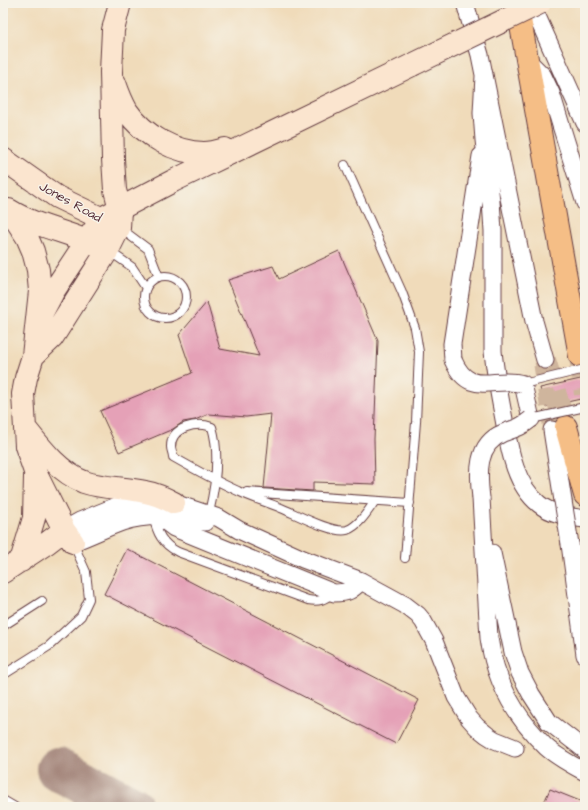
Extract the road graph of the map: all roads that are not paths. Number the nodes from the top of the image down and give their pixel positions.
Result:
1 (120, 3) edge
2 (465, 3) edge
3 (517, 3) edge
4 (531, 3) edge
5 (540, 3) edge
6 (526, 59) junction
7 (110, 72) junction
8 (484, 76) junction
9 (585, 123) edge
10 (484, 140) junction
11 (251, 143) junction
12 (3, 159) edge
13 (345, 165) dead end
14 (585, 203) edge
15 (7, 209) edge
16 (114, 218) junction
17 (88, 240) junction
18 (108, 250) junction
19 (159, 277) junction
20 (146, 288) junction
21 (37, 322) junction
22 (33, 356) junction
23 (544, 362) tunnel mouth
24 (582, 363) edge
25 (523, 384) junction
26 (585, 406) edge
27 (531, 419) junction
28 (24, 427) junction
29 (559, 429) joint
30 (35, 472) junction
31 (216, 479) junction
32 (239, 491) junction
33 (585, 495) edge
34 (481, 498) junction
35 (375, 501) junction
36 (410, 503) junction
37 (162, 512) junction
38 (209, 514) junction
39 (585, 519) edge
40 (239, 530) junction
41 (61, 538) junction
42 (405, 558) dead end
43 (12, 566) edge
44 (361, 581) junction
45 (42, 601) dead end
46 (3, 626) edge
47 (585, 655) edge
48 (3, 675) edge
49 (515, 748) dead end
50 (585, 750) edge
51 (585, 772) edge
52 (3, 800) edge
53 (15, 807) edge

1 - 7 street
2 - 8 street
3 - 6 highway
4 - 9 street
5 - 11 street, bridge
6 - 14 street
6 - 24 highway
7 - 11 street
7 - 16 street
8 - 10 street
8 - 23 street
10 - 25 street, bridge
10 - 39 street
11 - 16 street
12 - 16 street, Jones Road
13 - 36 lane
15 - 17 street
15 - 21 street
16 - 17 street
16 - 18 street
16 - 19 lane
17 - 18 street
17 - 21 street
18 - 20 lane
18 - 22 street
19 - 20 lane
19 - 20 lane
21 - 22 street
22 - 28 street
24 - 25 lane, bridge
25 - 27 street
26 - 27 lane, bridge
27 - 34 street, bridge
28 - 30 street
28 - 37 street
29 - 33 highway
29 - 47 street, bridge
30 - 41 street
30 - 43 street
31 - 31 lane
31 - 32 lane
31 - 38 lane
32 - 35 lane
32 - 35 lane
34 - 50 street
34 - 51 street
35 - 36 lane
36 - 42 lane
37 - 38 street
37 - 40 street
37 - 41 street
37 - 41 street
37 - 44 street
38 - 40 street
40 - 44 street
41 - 43 street
41 - 48 lane
44 - 49 street
45 - 46 lane
52 - 53 lane

